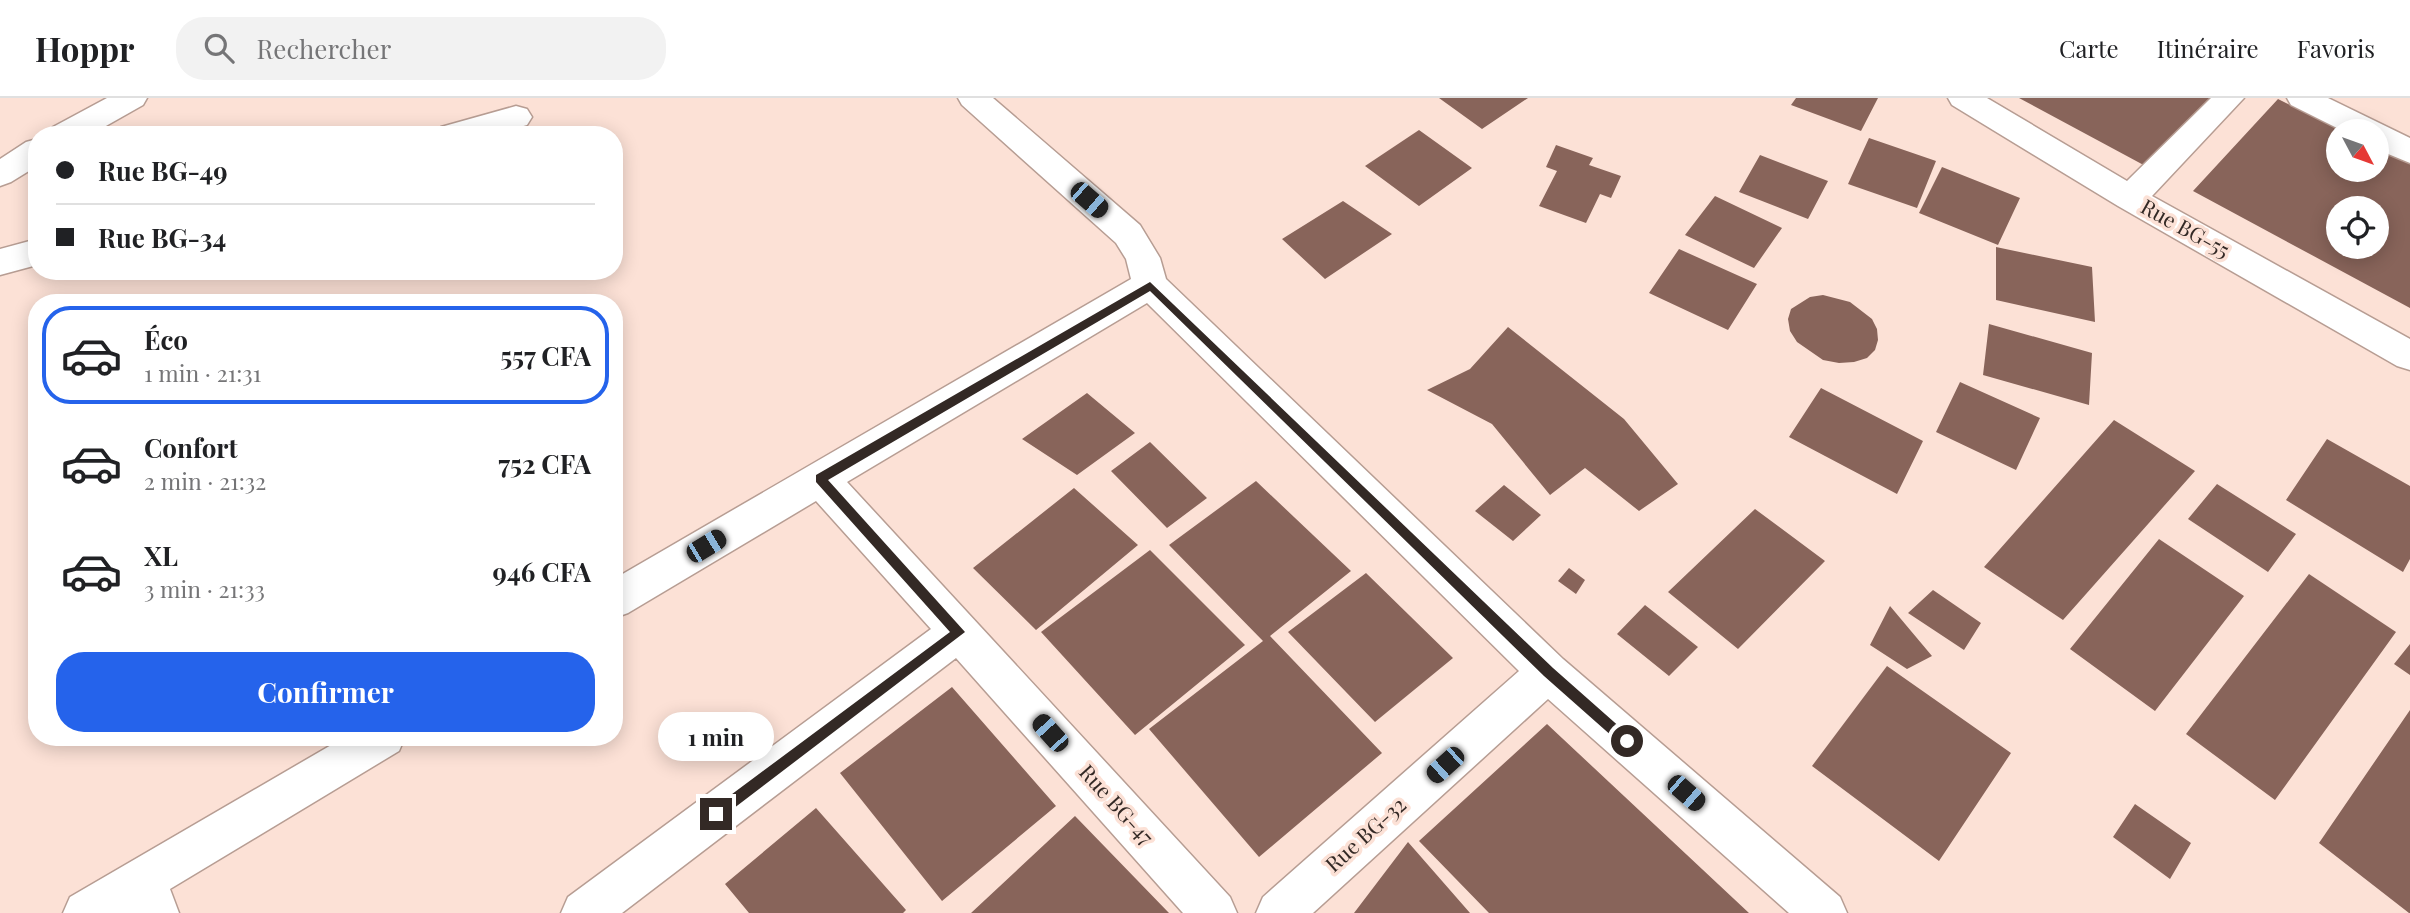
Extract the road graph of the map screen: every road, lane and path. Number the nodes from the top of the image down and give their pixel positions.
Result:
1 (132, 98) edge
2 (974, 98) edge
3 (1963, 98) edge
4 (2230, 98) edge
5 (2302, 98) edge
6 (516, 117) dead end
7 (2345, 119) edge
8 (81, 126) edge
9 (484, 126) edge
10 (2389, 142) edge
11 (2410, 152) edge
12 (28, 156) edge
13 (0, 174) edge
14 (2130, 198) junction
15 (28, 254) edge
16 (0, 262) edge
17 (1150, 285) junction
18 (2410, 356) edge
19 (820, 479) junction
20 (623, 595) edge
21 (959, 632) junction
22 (1548, 672) junction
23 (371, 746) edge
24 (150, 896) edge
25 (86, 913) edge
26 (584, 913) edge
27 (1214, 913) edge
28 (1279, 913) edge
29 (1824, 913) edge

1 - 8 street
2 - 17 street
3 - 14 street, Rue BG-55
4 - 14 street
5 - 7 street
6 - 9 street
10 - 11 street
12 - 13 street
14 - 18 street, Rue BG-55
15 - 16 street
17 - 19 street
17 - 22 street
19 - 20 street
19 - 21 street, Rue BG-47
21 - 26 street
21 - 27 street, Rue BG-47
22 - 28 street, Rue BG-32
22 - 29 street
23 - 24 street
24 - 25 street

